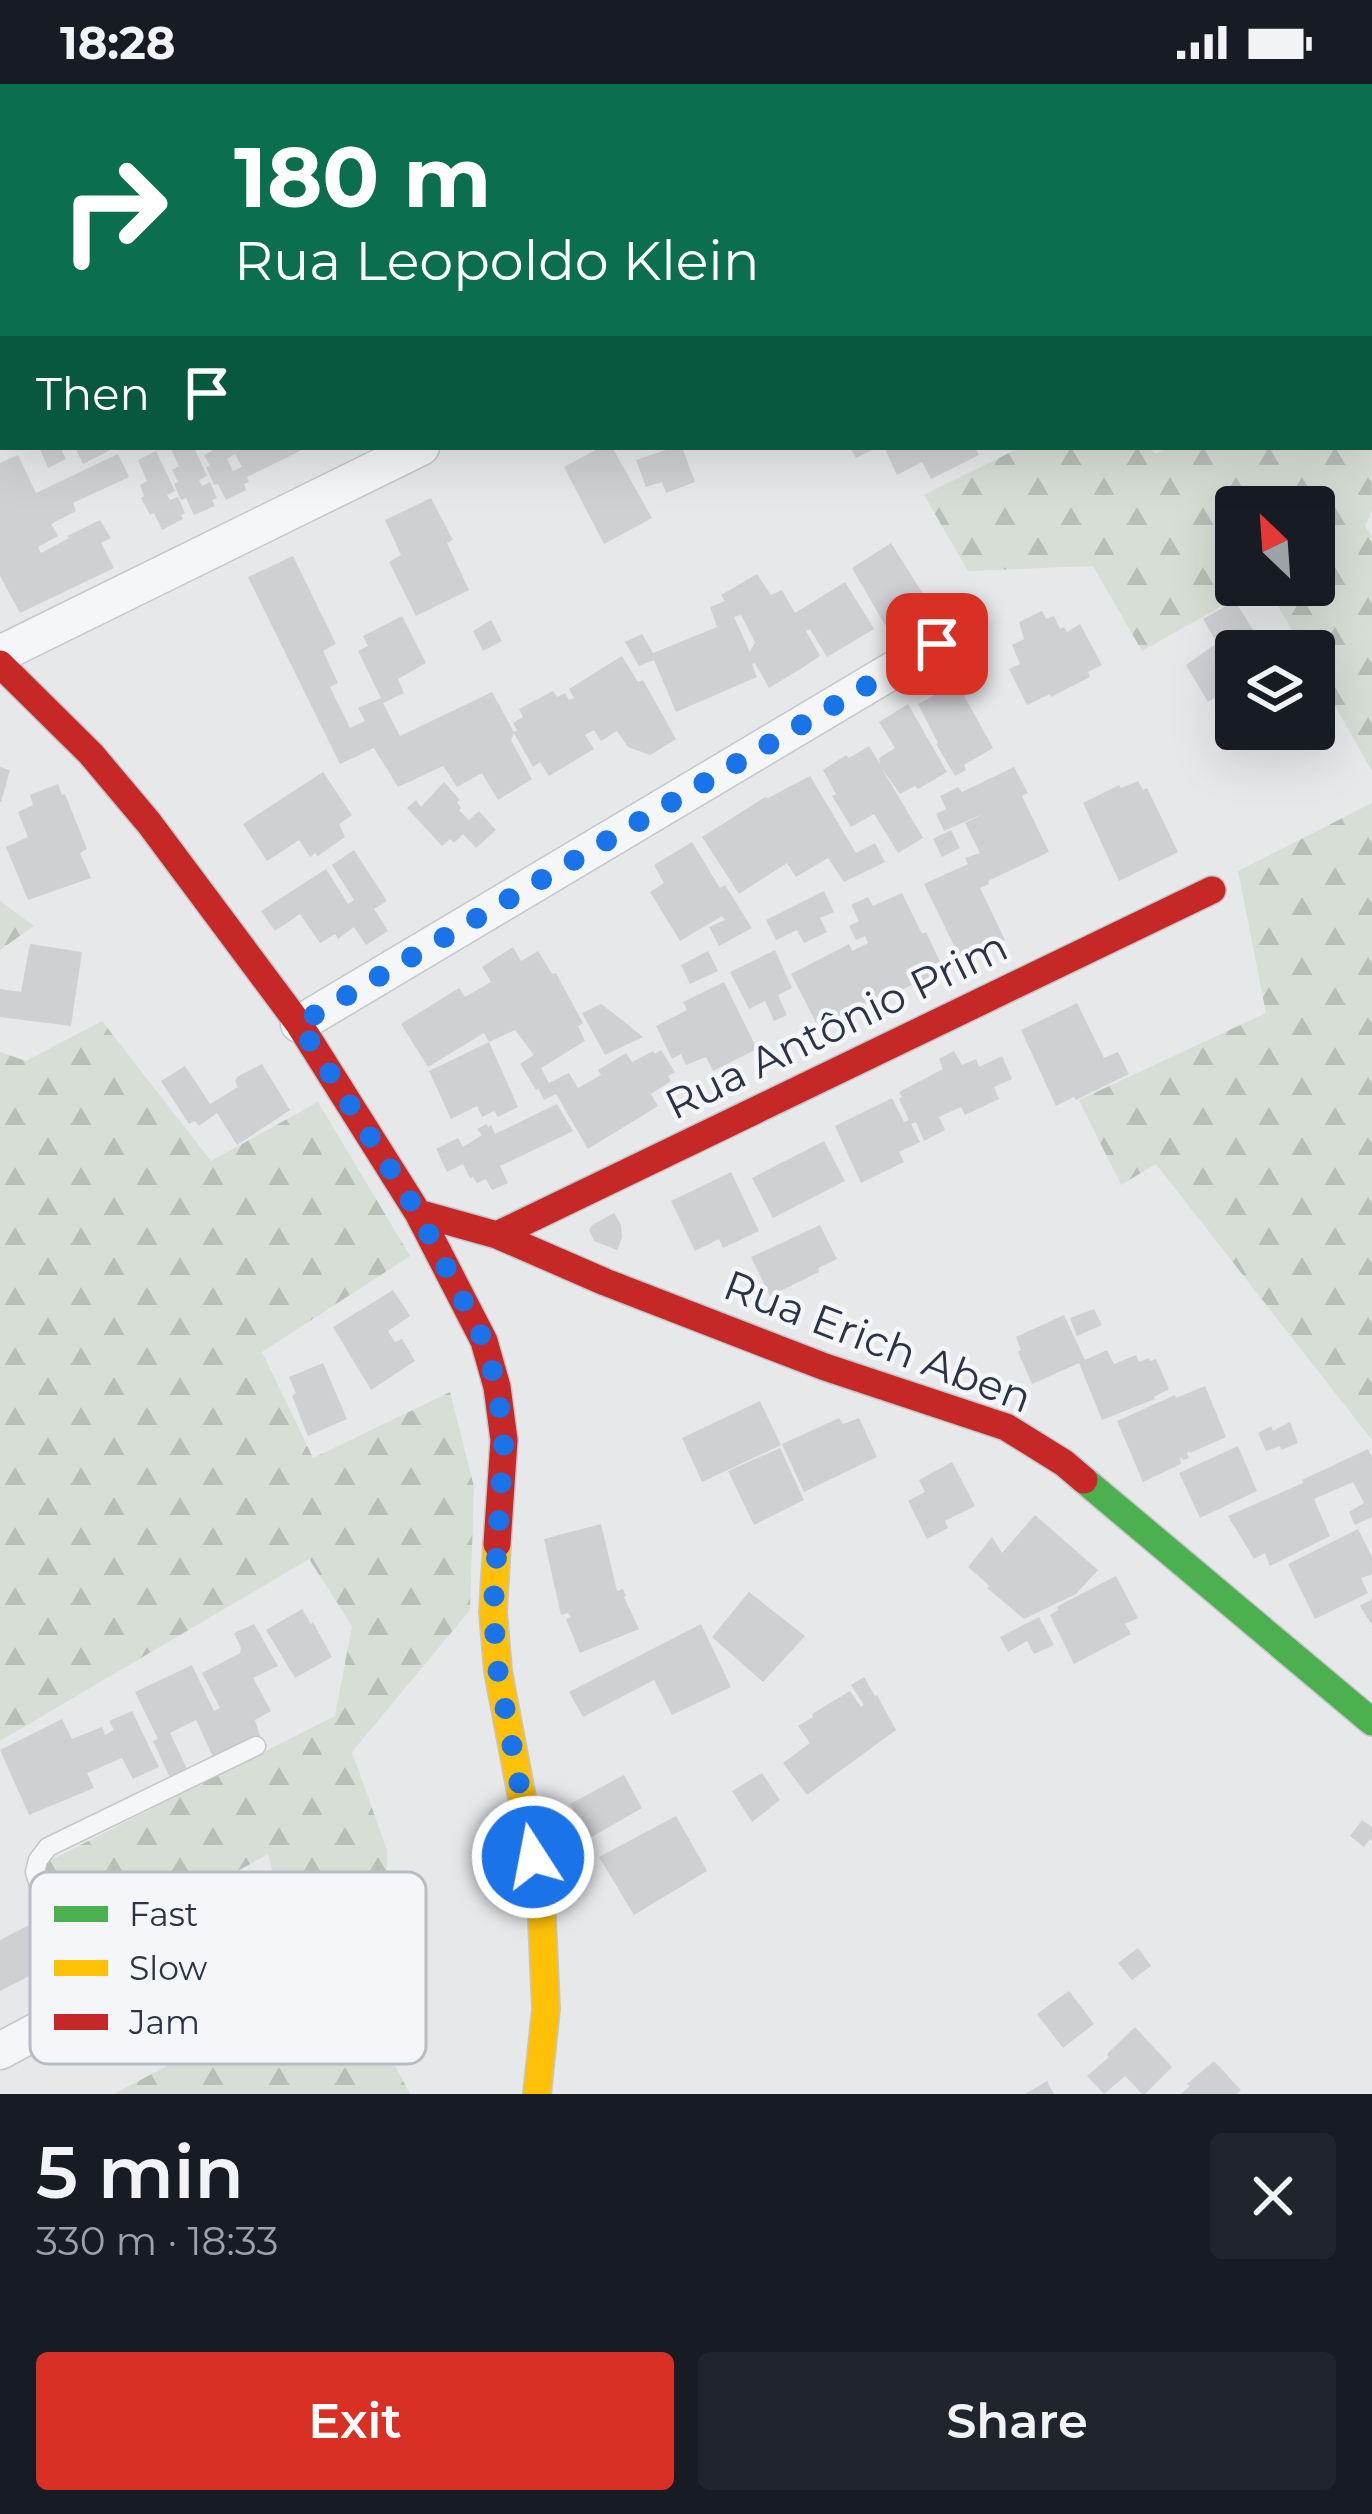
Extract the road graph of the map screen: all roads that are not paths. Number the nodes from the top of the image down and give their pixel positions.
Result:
1 (415, 450) edge
2 (937, 644) dead end
3 (0, 653) edge
4 (0, 664) edge
5 (1212, 890) dead end
6 (299, 1024) junction
7 (418, 1213) junction
8 (497, 1235) junction
9 (1372, 1722) edge
10 (256, 1746) dead end
11 (35, 1872) edge
12 (30, 2035) edge
13 (0, 2051) edge
14 (537, 2094) edge

1 - 3 street
2 - 6 street
4 - 6 street
5 - 8 street, Rua Antônio Prim
6 - 7 street
7 - 8 street, Rua Erich Aben
7 - 14 street
8 - 9 street, Rua Erich Aben
10 - 11 lane
12 - 13 street

